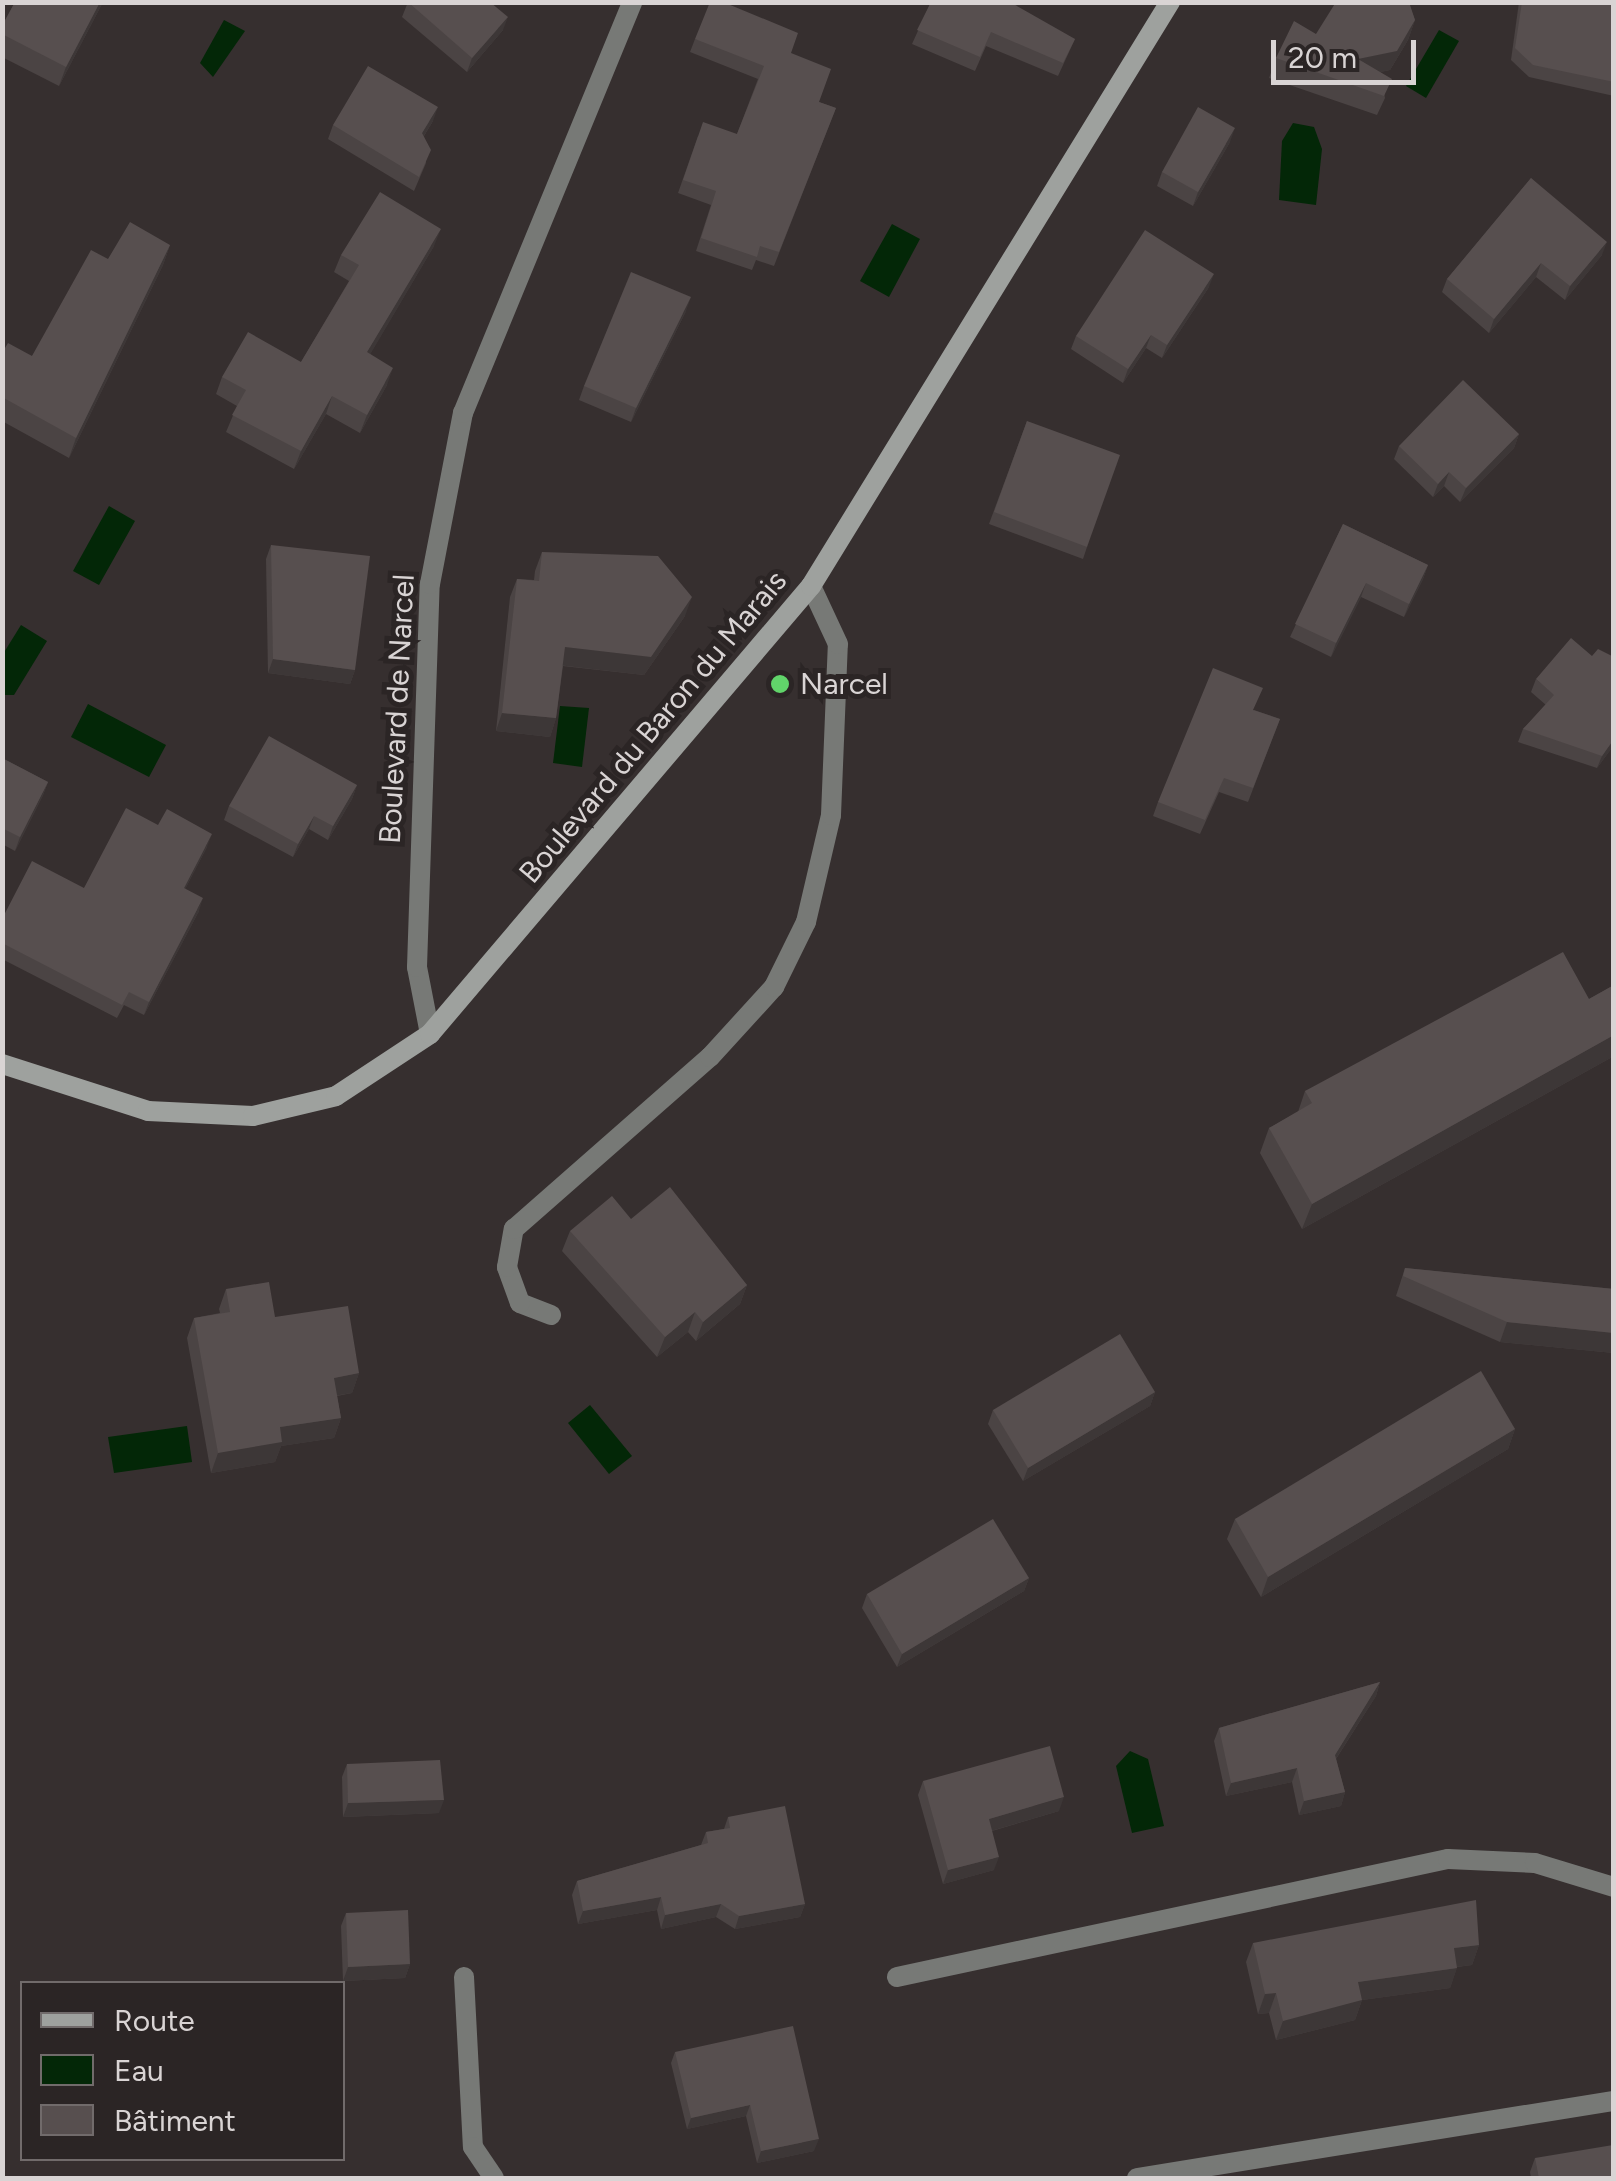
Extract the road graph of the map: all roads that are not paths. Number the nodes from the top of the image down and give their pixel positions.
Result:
1 (632, 2) edge
2 (1170, 2) edge
3 (811, 586) junction
4 (430, 1034) junction
5 (2, 1064) edge
6 (552, 1315) dead end
7 (1614, 1887) edge
8 (464, 1977) dead end
9 (897, 1978) dead end
10 (1614, 2100) edge
11 (494, 2178) edge
12 (1137, 2178) edge

1 - 4 street, Boulevard de Narcel
2 - 3 street, Boulevard du Baron du Marais
3 - 4 street, Boulevard du Baron du Marais
3 - 6 street
4 - 5 street, Boulevard du Baron du Marais
7 - 9 street
8 - 11 street
10 - 12 street

